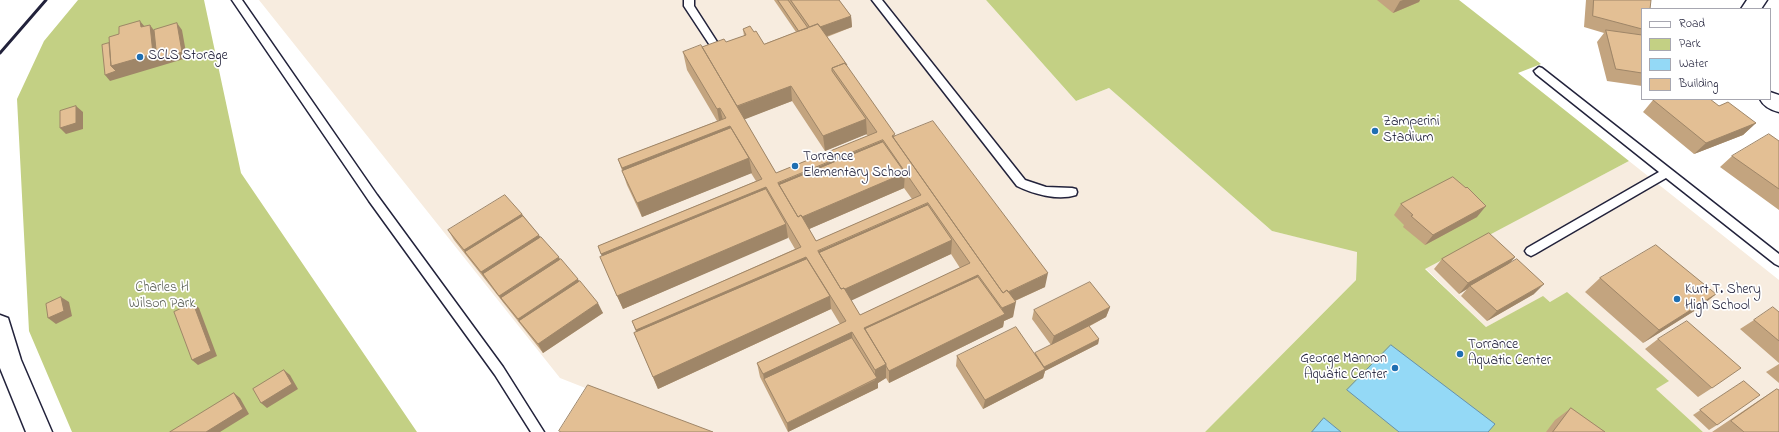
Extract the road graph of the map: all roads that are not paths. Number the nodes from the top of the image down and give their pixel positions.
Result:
1 (237, 0) edge
2 (689, 0) edge
3 (877, 0) edge
4 (1758, 0) edge
5 (1751, 8) edge
6 (716, 48) edge
7 (1539, 71) dead end
8 (1771, 100) edge
9 (1779, 106) edge
10 (1667, 172) junction
11 (1072, 192) dead end
12 (1531, 251) dead end
13 (1779, 261) edge
14 (0, 325) edge
15 (39, 432) edge
16 (538, 432) edge

1 - 16 lane
2 - 6 lane
3 - 11 lane
4 - 5 street
7 - 10 lane
8 - 9 street
10 - 12 lane
10 - 13 lane
14 - 15 street

